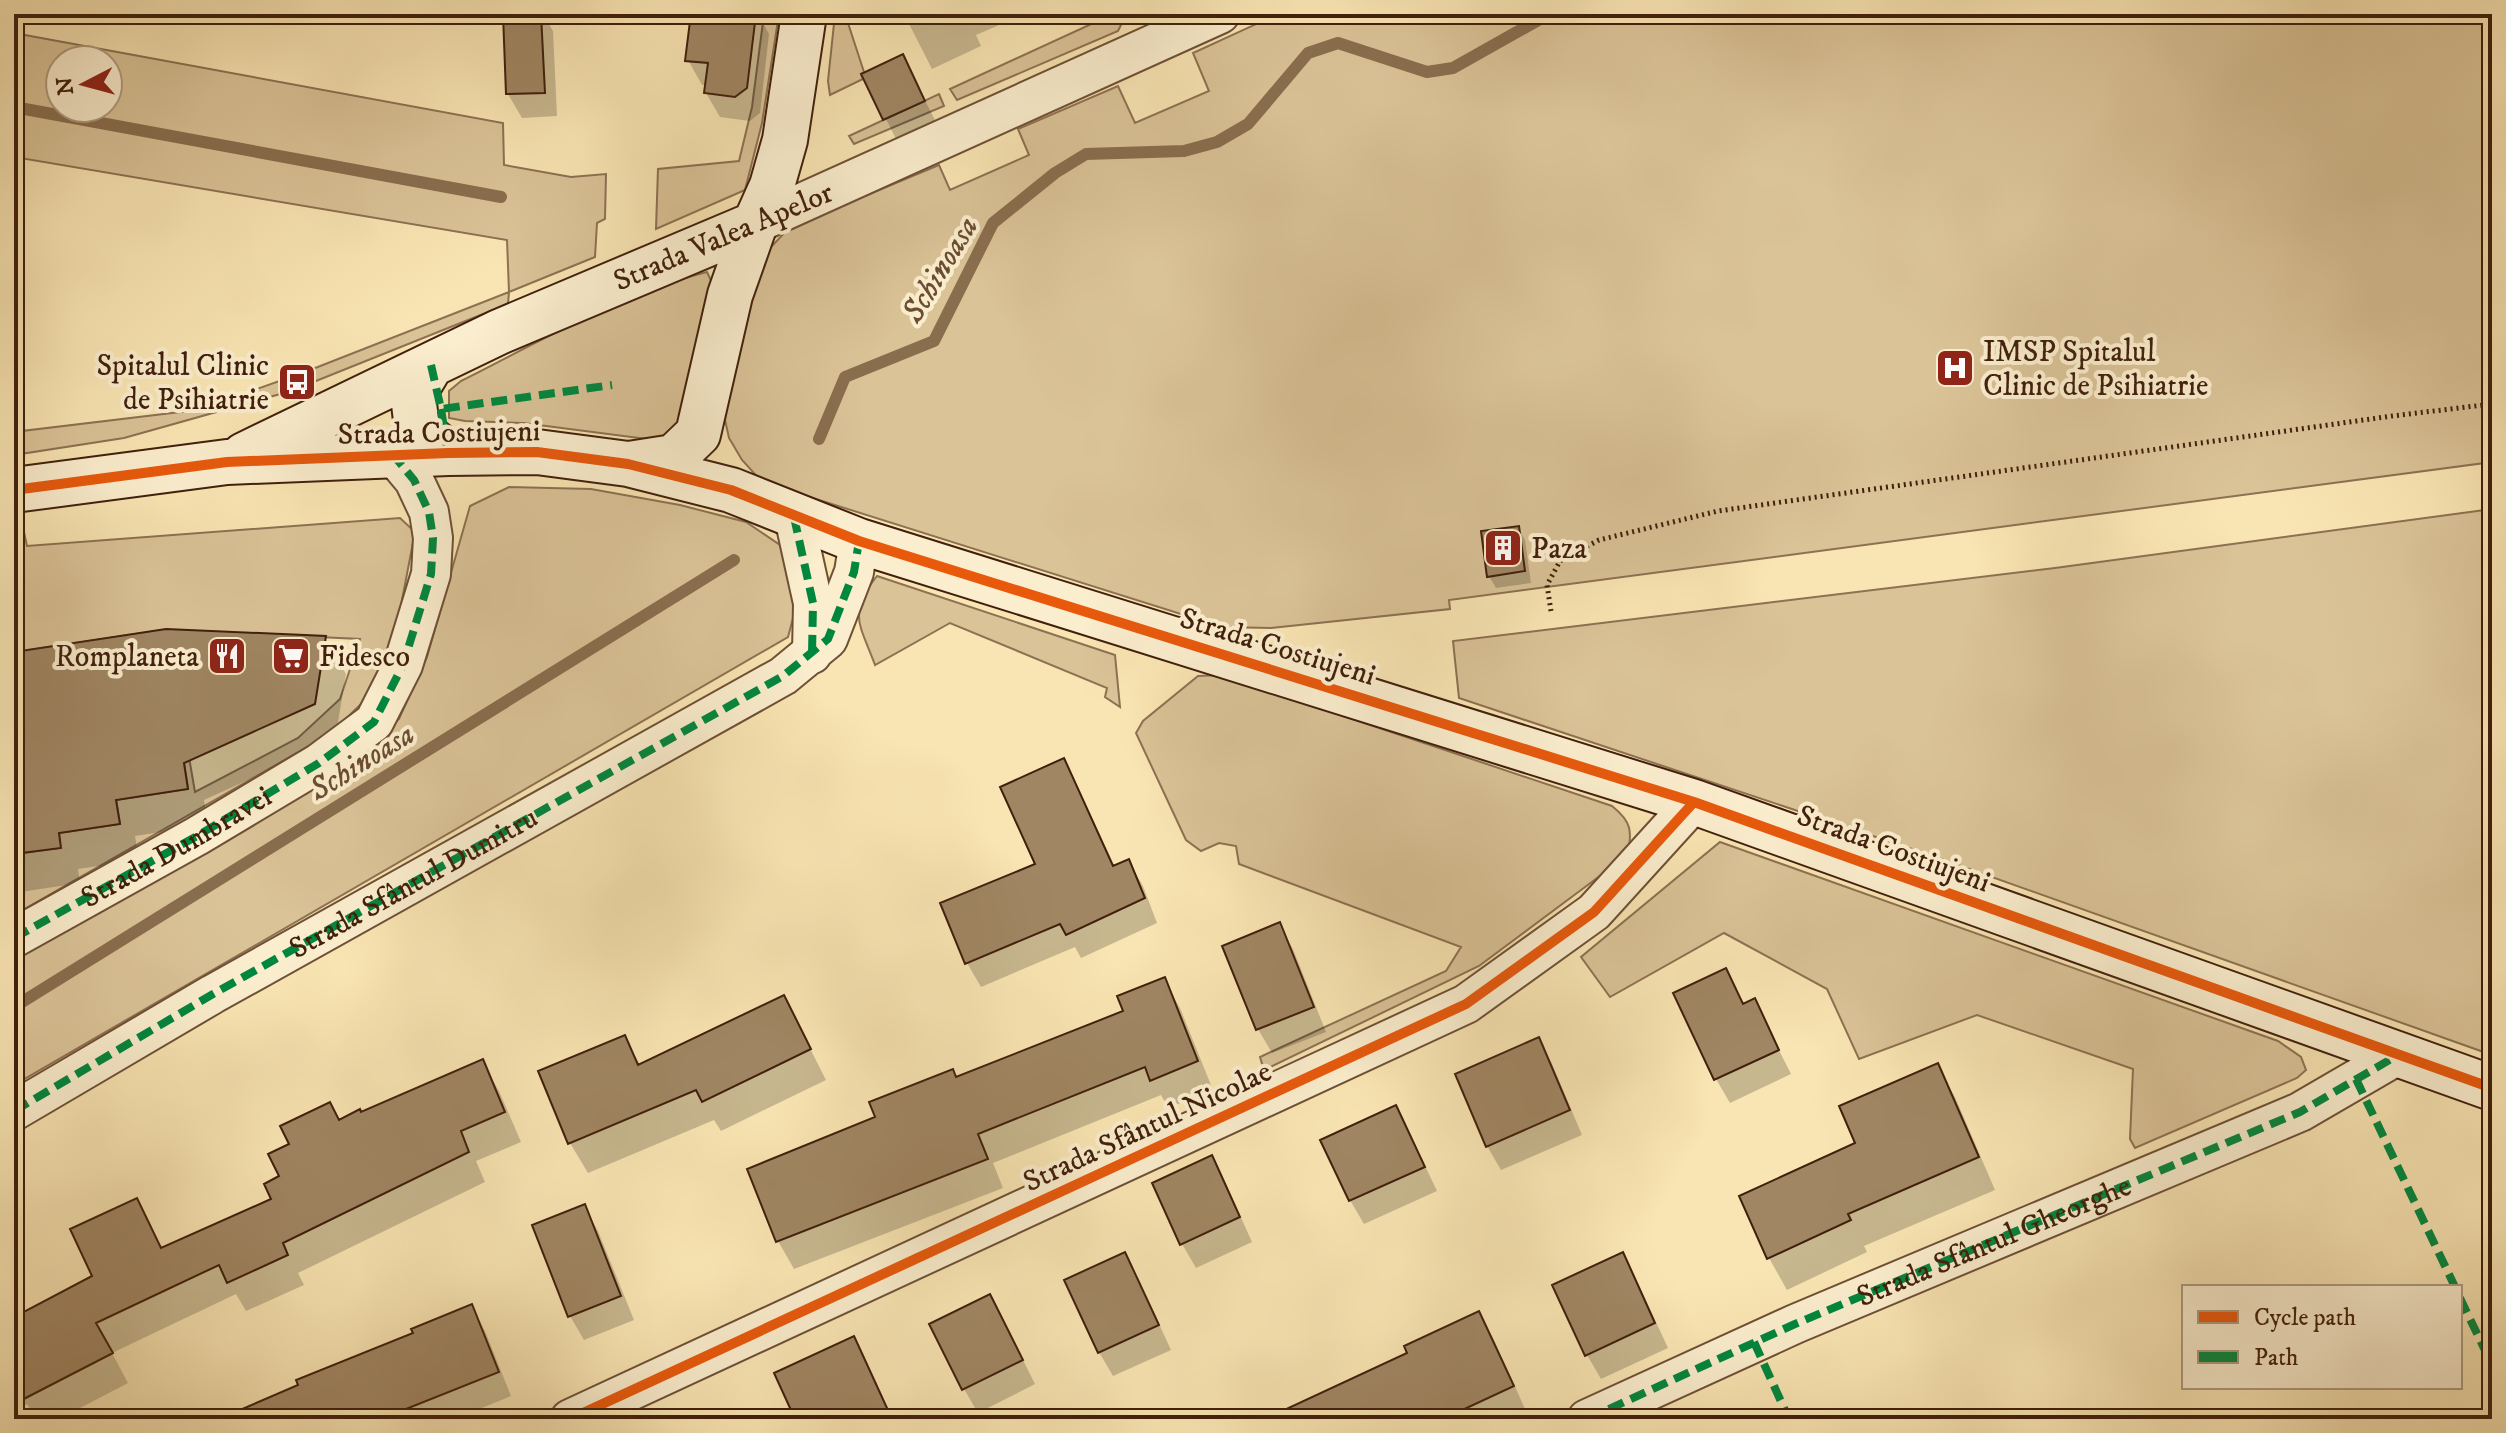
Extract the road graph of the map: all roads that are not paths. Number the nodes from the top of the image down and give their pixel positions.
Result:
1 (804, 14) edge
2 (1220, 14) edge
3 (755, 224) junction
4 (657, 266) junction
5 (730, 295) junction
6 (431, 365) junction
7 (698, 434) junction
8 (448, 453) junction
9 (394, 456) junction
10 (227, 462) junction
11 (628, 464) junction
12 (14, 490) edge
13 (731, 490) junction
14 (794, 517) junction
15 (859, 541) junction
16 (812, 654) junction
17 (1694, 802) junction
18 (14, 938) edge
19 (2398, 1055) junction
20 (2492, 1088) edge
21 (14, 1111) edge
22 (570, 1419) edge
23 (1587, 1419) edge

1 - 3 street
2 - 3 street, Strada Valea Apelor
3 - 4 street, Strada Valea Apelor
3 - 5 street
4 - 5 street
4 - 6 street, Strada Valea Apelor
5 - 7 street
6 - 8 street
6 - 10 street, Strada Valea Apelor
7 - 11 street
7 - 13 street
8 - 9 street, Strada Costiujeni
8 - 11 street, Strada Costiujeni
9 - 10 street, Strada Costiujeni
9 - 18 street, Strada Dumbravei
10 - 12 street, Strada Costiujeni
11 - 13 street, Strada Costiujeni
13 - 14 street, Strada Costiujeni
14 - 15 street, Strada Costiujeni
14 - 16 street
15 - 16 street, Strada Sfântul Dumitru
15 - 17 street, Strada Costiujeni
16 - 21 street, Strada Sfântul Dumitru
17 - 19 street, Strada Costiujeni
17 - 22 street, Strada Sfântul Nicolae
19 - 20 street, Strada Costiujeni
19 - 23 street, Strada Sfântul Gheorghe

